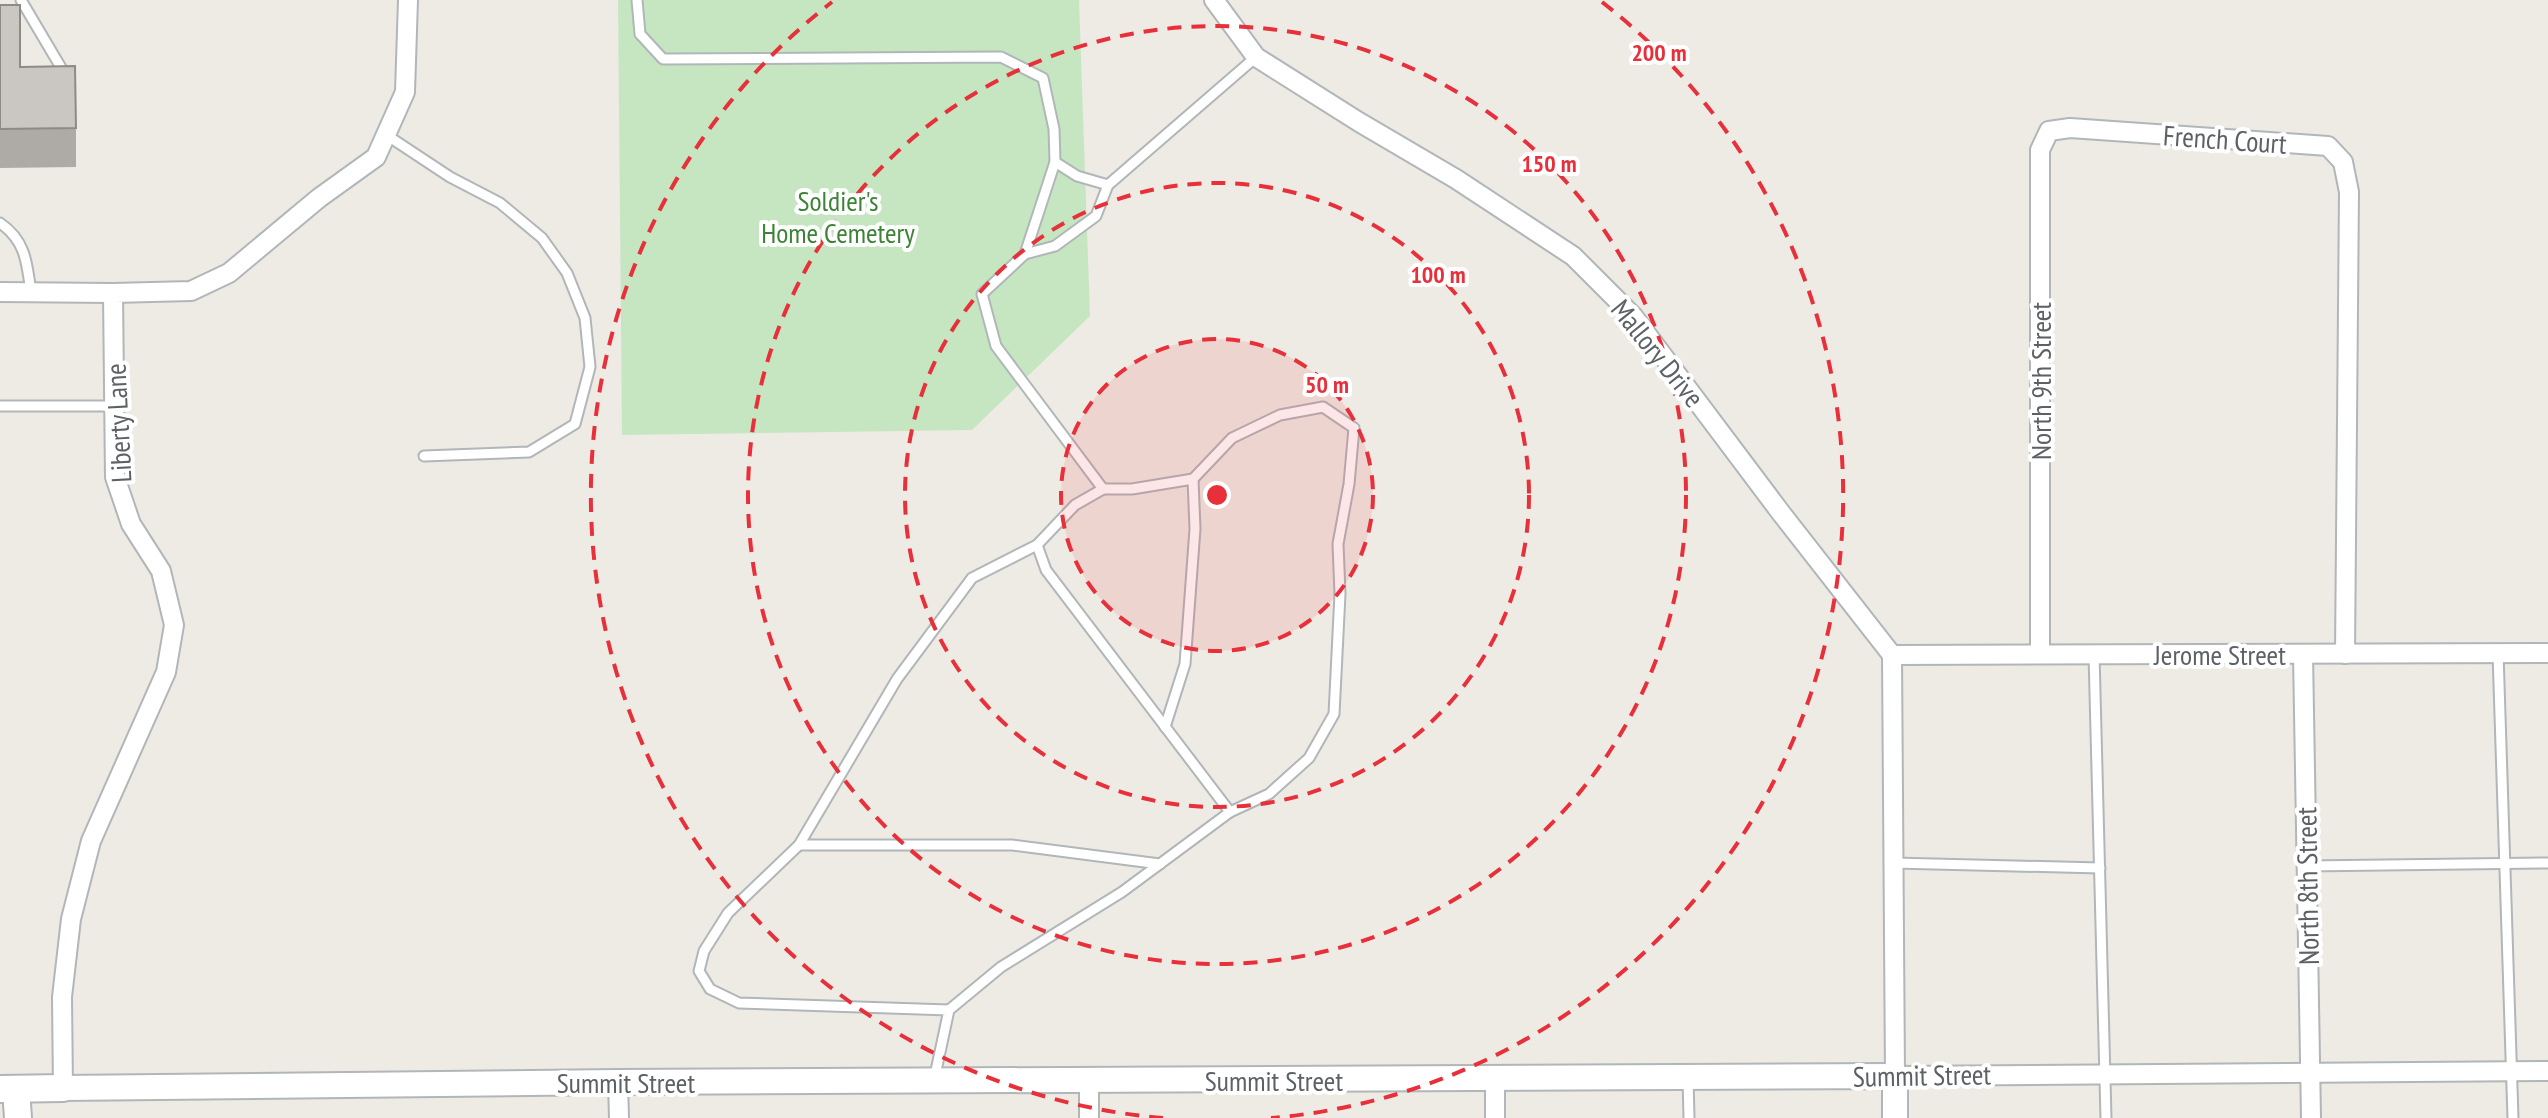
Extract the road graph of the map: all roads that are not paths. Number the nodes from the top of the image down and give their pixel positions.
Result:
1 (21, 0) edge
2 (408, 0) edge
3 (637, 0) edge
4 (1214, 0) edge
5 (1256, 57) junction
6 (74, 90) edge
7 (2070, 128) joint
8 (388, 136) junction
9 (1055, 162) junction
10 (1108, 185) junction
11 (0, 223) edge
12 (1025, 254) junction
13 (0, 292) edge
14 (31, 293) junction
15 (113, 293) junction
16 (0, 406) edge
17 (114, 406) junction
18 (424, 456) dead end
19 (1193, 479) junction
20 (1103, 489) junction
21 (1037, 545) junction
22 (2498, 653) junction
23 (2548, 653) edge
24 (2040, 654) junction
25 (2094, 654) junction
26 (2303, 654) junction
27 (2345, 654) junction
28 (1892, 655) junction
29 (1165, 727) junction
30 (1230, 812) junction
31 (799, 845) junction
32 (1894, 863) junction
33 (2548, 863) edge
34 (1160, 864) junction
35 (2505, 864) junction
36 (2306, 866) junction
37 (2100, 868) junction
38 (949, 1010) junction
39 (2511, 1071) junction
40 (2548, 1071) edge
41 (2310, 1072) junction
42 (2106, 1073) junction
43 (1895, 1076) junction
44 (1688, 1077) junction
45 (1495, 1078) junction
46 (933, 1081) junction
47 (1089, 1081) junction
48 (618, 1082) junction
49 (63, 1088) junction
50 (8, 1089) edge
51 (18, 1118) edge
52 (619, 1118) edge
53 (1089, 1118) edge
54 (1495, 1118) edge
55 (1689, 1118) edge
56 (1895, 1118) edge
57 (2106, 1118) edge
58 (2311, 1118) edge
59 (2513, 1118) edge

1 - 6 lane
2 - 8 street
3 - 9 lane
4 - 5 street
5 - 10 lane
5 - 28 street, Mallory Drive
7 - 24 street, North 9th Street
7 - 27 street, French Court
8 - 15 street
8 - 18 lane
9 - 10 lane
9 - 12 lane
10 - 12 lane
11 - 14 lane
12 - 20 lane
13 - 14 street
14 - 15 street
15 - 17 street, Liberty Lane
16 - 17 lane
17 - 49 street, Liberty Lane
19 - 20 lane
19 - 29 lane
19 - 30 lane
20 - 21 lane
21 - 29 lane
21 - 31 lane
22 - 23 street, Jerome Street
22 - 27 street, Jerome Street
22 - 35 lane
24 - 25 street, Jerome Street
24 - 28 street, Jerome Street
25 - 26 street, Jerome Street
25 - 37 lane
26 - 27 street, Jerome Street
26 - 36 street, North 8th Street
28 - 32 street
29 - 30 lane
30 - 34 lane
31 - 34 lane
31 - 38 lane
32 - 37 lane
32 - 43 street
33 - 35 lane
34 - 38 lane
35 - 36 lane
35 - 39 lane
36 - 41 street, North 8th Street
37 - 42 lane
38 - 46 lane
39 - 40 street, Summit Street
39 - 41 street, Summit Street
39 - 59 lane
41 - 42 street, Summit Street
41 - 58 street, North 8th Street
42 - 43 street, Summit Street
42 - 57 lane
43 - 44 street, Summit Street
43 - 56 street
44 - 45 street, Summit Street
44 - 55 lane
45 - 47 street, Summit Street
45 - 54 street
46 - 47 street, Summit Street
46 - 48 street, Summit Street
47 - 53 street
48 - 49 street, Summit Street
48 - 52 street
49 - 50 main road, Summit Street
50 - 51 main road

